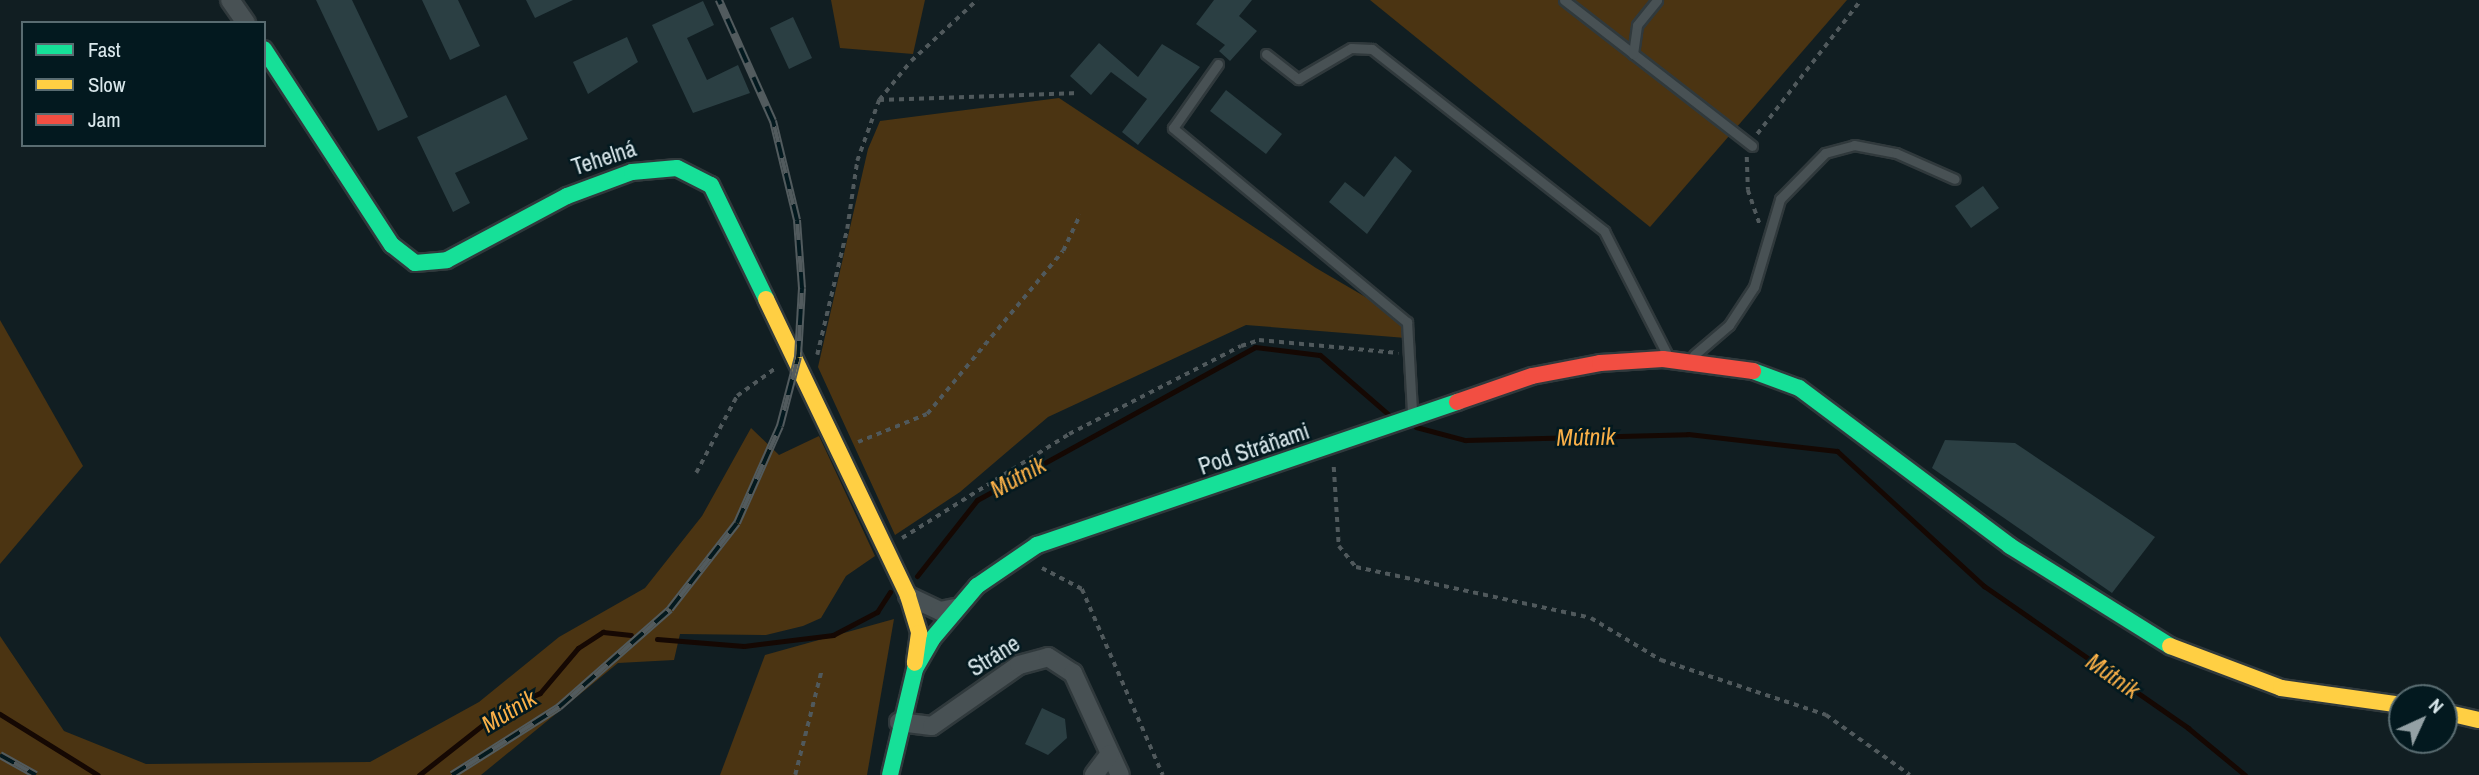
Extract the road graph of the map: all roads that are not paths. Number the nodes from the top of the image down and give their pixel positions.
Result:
1 (230, 0) edge
2 (1564, 0) edge
3 (1657, 0) edge
4 (245, 21) edge
5 (266, 52) edge
6 (1266, 54) dead end
7 (1633, 54) junction
8 (1218, 64) dead end
9 (1752, 146) road end
10 (1955, 179) dead end
11 (1669, 359) junction
12 (1690, 359) junction
13 (1406, 419) junction
14 (908, 596) junction
15 (955, 608) junction
16 (915, 668) junction
17 (2388, 703) edge
18 (2458, 715) edge
19 (2479, 720) edge
20 (899, 722) junction
21 (1110, 754) junction
22 (890, 775) edge
23 (1094, 775) edge
24 (1120, 775) edge

1 - 4 street
2 - 7 lane
3 - 7 lane
5 - 14 street, Tehelná
6 - 11 lane
7 - 9 lane
8 - 13 lane
10 - 12 lane
11 - 12 street, Pod Stráňami
11 - 13 street, Pod Stráňami
12 - 17 street, Pod Stráňami
13 - 15 street, Pod Stráňami
14 - 15 street
14 - 16 street, Tehelná
15 - 16 street, Pod Stráňami
16 - 20 street, Pod Stráňami
18 - 19 street
20 - 21 street, Stráne
20 - 22 street, Pod Stráňami
21 - 23 street
21 - 24 street, Stráne

